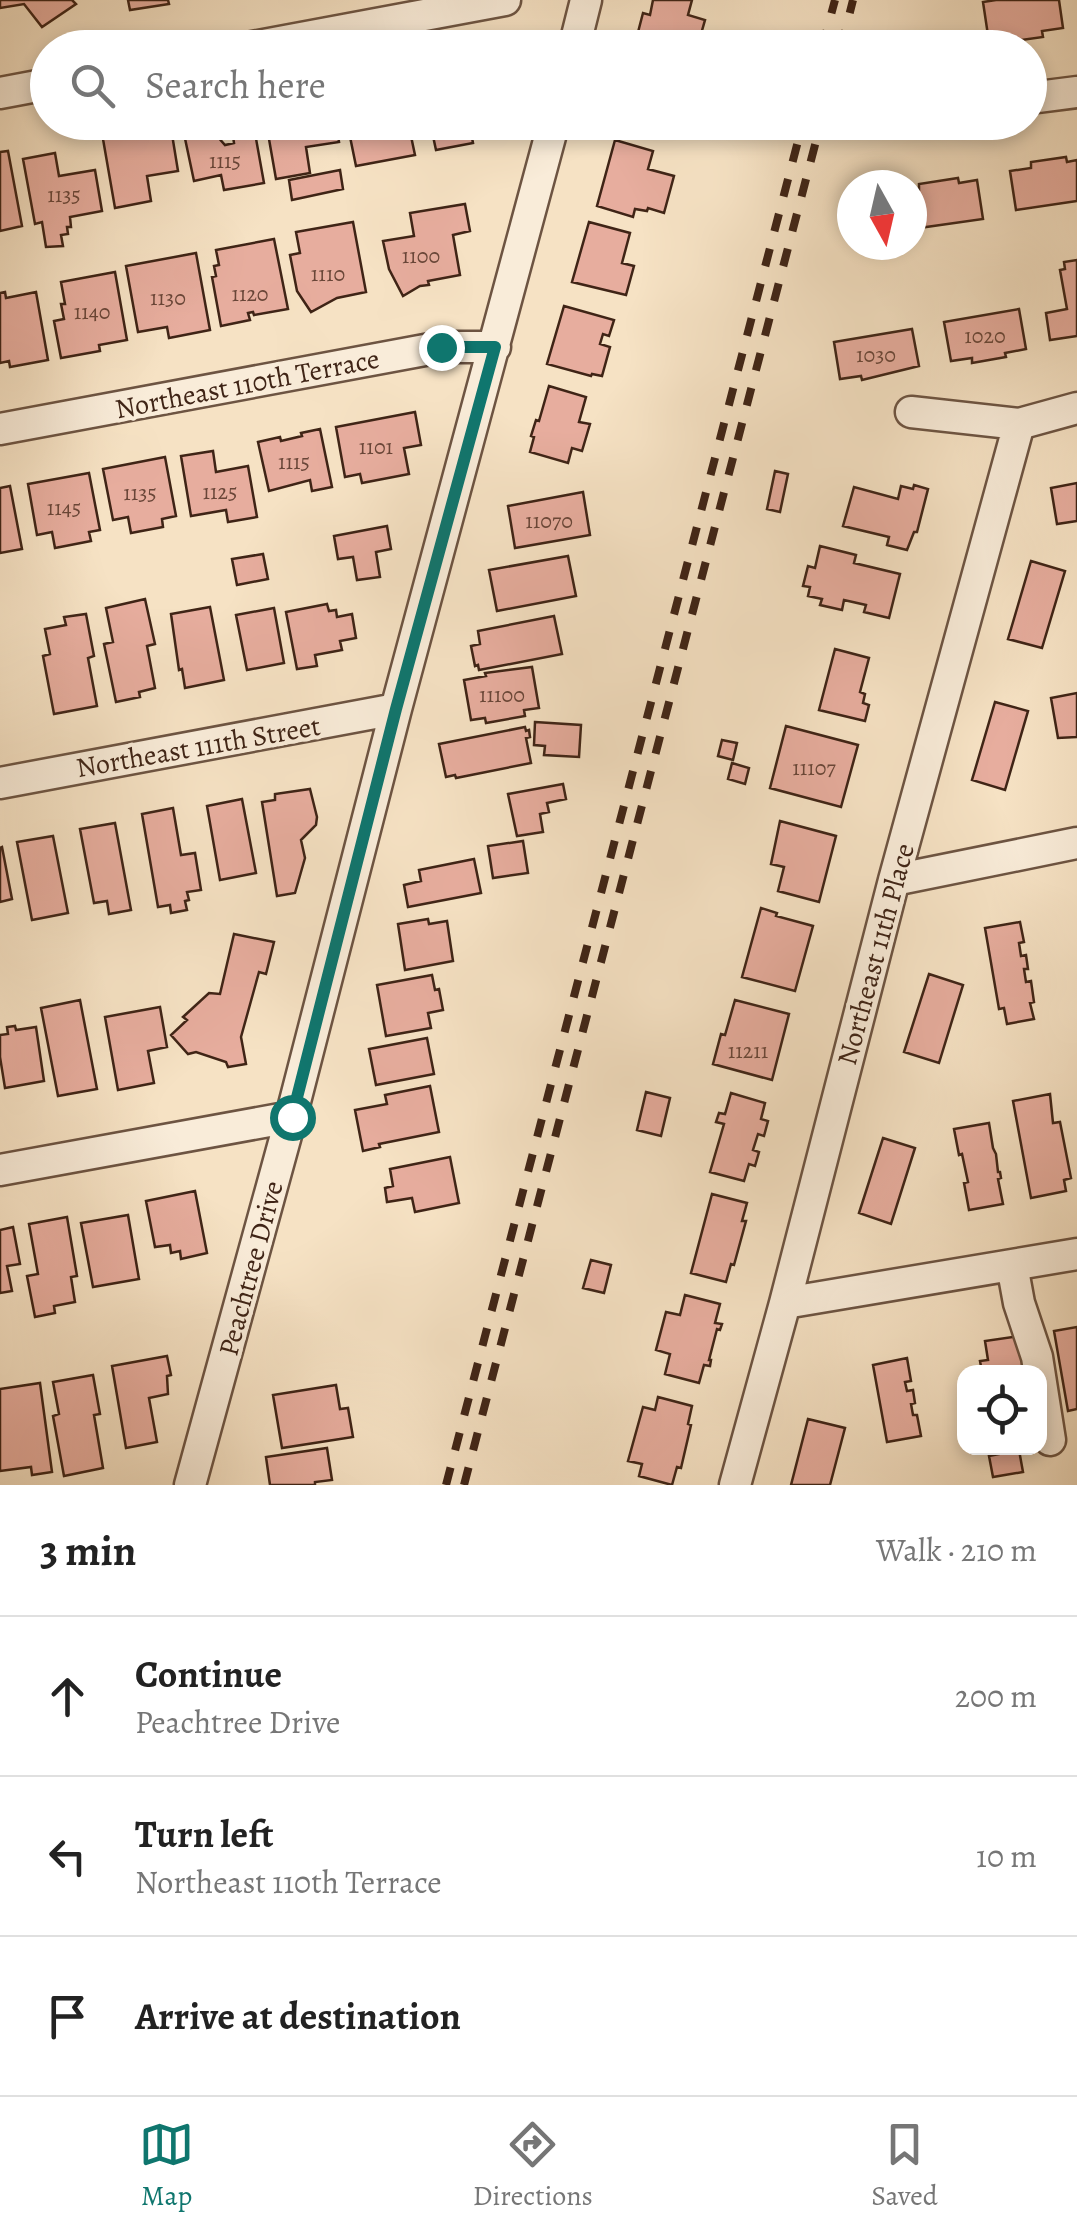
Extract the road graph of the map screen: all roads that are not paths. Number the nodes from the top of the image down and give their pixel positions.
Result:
1 (505, 0) edge
2 (586, 0) edge
3 (344, 30) edge
4 (578, 30) edge
5 (30, 87) edge
6 (1077, 92) edge
7 (0, 93) edge
8 (1047, 96) edge
9 (549, 140) edge
10 (495, 347) junction
11 (1077, 408) edge
12 (912, 412) dead end
13 (1019, 424) junction
14 (0, 429) edge
15 (396, 709) junction
16 (0, 782) edge
17 (1077, 844) edge
18 (894, 880) junction
19 (292, 1117) junction
20 (0, 1170) edge
21 (1077, 1254) edge
22 (1012, 1265) junction
23 (785, 1303) junction
24 (1050, 1440) dead end
25 (190, 1485) edge
26 (735, 1485) edge

1 - 3 street
2 - 4 street
5 - 7 street
6 - 8 street
9 - 10 street, Peachtree Drive
10 - 14 street, Northeast 110th Terrace
10 - 15 street, Peachtree Drive
11 - 13 street
12 - 13 street
13 - 18 street, Northeast 11th Place
15 - 16 street, Northeast 111th Street
15 - 19 street, Peachtree Drive
17 - 18 street
18 - 23 street, Northeast 11th Place
19 - 20 street
19 - 25 street, Peachtree Drive
21 - 22 street
22 - 23 street
22 - 24 street
23 - 26 street, Northeast 11th Place

